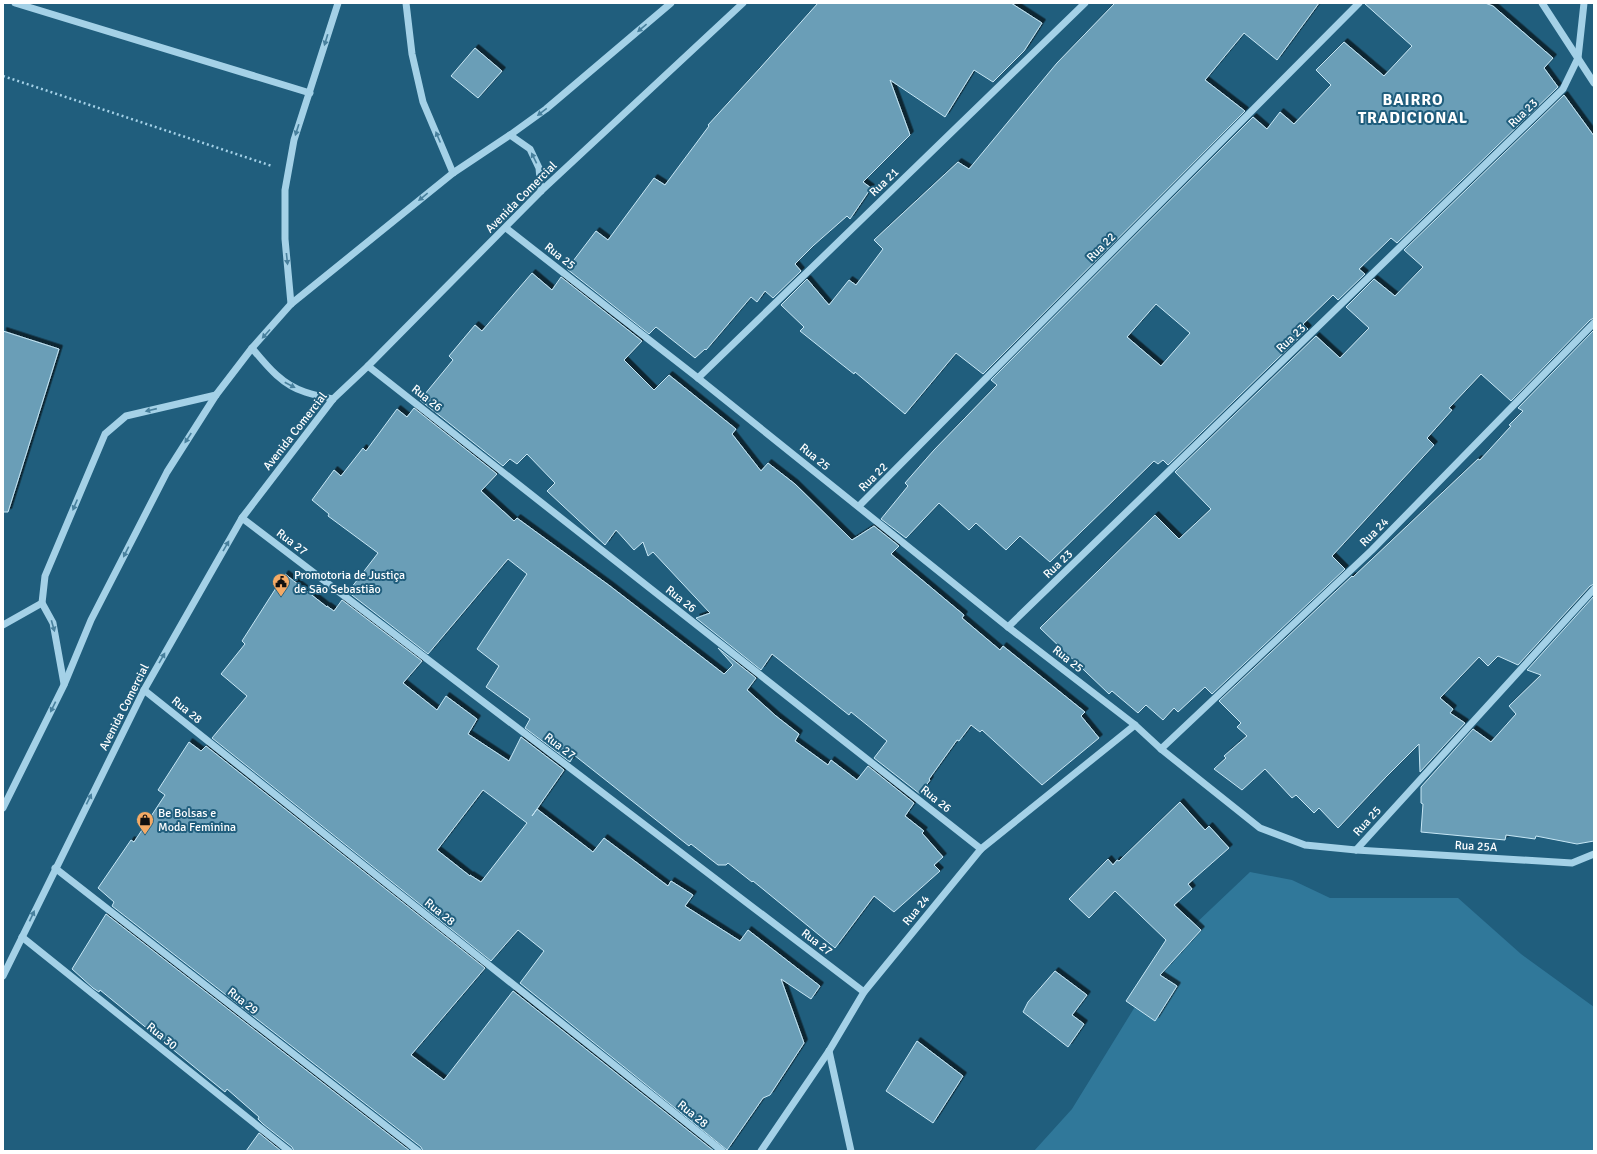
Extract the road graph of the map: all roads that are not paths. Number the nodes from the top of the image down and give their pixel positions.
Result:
1 (15, 3) edge
2 (338, 3) edge
3 (406, 3) edge
4 (672, 3) edge
5 (743, 3) edge
6 (1085, 3) edge
7 (1359, 3) edge
8 (1542, 3) edge
9 (1584, 3) edge
10 (1578, 58) junction
11 (1594, 83) edge
12 (310, 93) junction
13 (510, 135) junction
14 (453, 173) junction
15 (541, 191) junction
16 (506, 228) junction
17 (292, 304) junction
18 (1594, 323) edge
19 (252, 348) junction
20 (368, 366) junction
21 (698, 378) junction
22 (216, 395) junction
23 (333, 399) junction
24 (859, 506) junction
25 (242, 518) junction
26 (1594, 589) edge
27 (42, 603) junction
28 (3, 625) edge
29 (1008, 627) junction
30 (64, 685) junction
31 (144, 690) junction
32 (1135, 725) junction
33 (1162, 749) junction
34 (3, 808) edge
35 (981, 849) junction
36 (1356, 850) junction
37 (1594, 854) edge
38 (55, 868) junction
39 (22, 937) junction
40 (3, 976) edge
41 (864, 992) junction
42 (829, 1051) junction
43 (289, 1151) edge
44 (418, 1151) edge
45 (722, 1151) edge
46 (761, 1151) edge
47 (851, 1151) edge

1 - 12 street
2 -> 12 street
14 -> 3 street
4 -> 13 street
5 - 15 street, Avenida Comercial
6 - 21 street, Rua 21
7 - 24 street, Rua 22
8 - 10 street
9 - 10 street, Rua 23
10 - 11 street
10 - 29 street, Rua 23
12 -> 17 street
13 - 14 street
15 -> 13 street
14 -> 17 street
15 - 16 street, Avenida Comercial
16 - 20 street, Avenida Comercial
16 - 21 street, Rua 25
17 -> 19 street
18 - 33 street, Rua 24
19 - 22 street
19 -> 23 street
20 - 23 street, Avenida Comercial
20 - 35 street, Rua 26
21 - 24 street, Rua 25
22 -> 27 street
22 -> 30 street
23 - 25 street, Avenida Comercial
24 - 29 street, Rua 25
31 -> 25 street, Avenida Comercial
25 - 41 street, Rua 27
26 - 36 street, Rua 25
27 - 28 street
27 -> 30 street
29 - 32 street, Rua 25
30 -> 34 street
38 -> 31 street, Avenida Comercial
31 - 45 street, Rua 28
32 - 33 street, Rua 25
32 - 35 street, Rua 24
33 - 36 street, Rua 25
35 - 41 street, Rua 24
36 - 37 street, Rua 25A
39 -> 38 street, Avenida Comercial
38 - 44 street, Rua 29
39 - 40 street, Avenida Comercial
39 - 43 street, Rua 30
41 - 42 street, Rua 24
42 - 46 street, Rua 24
42 - 47 street

